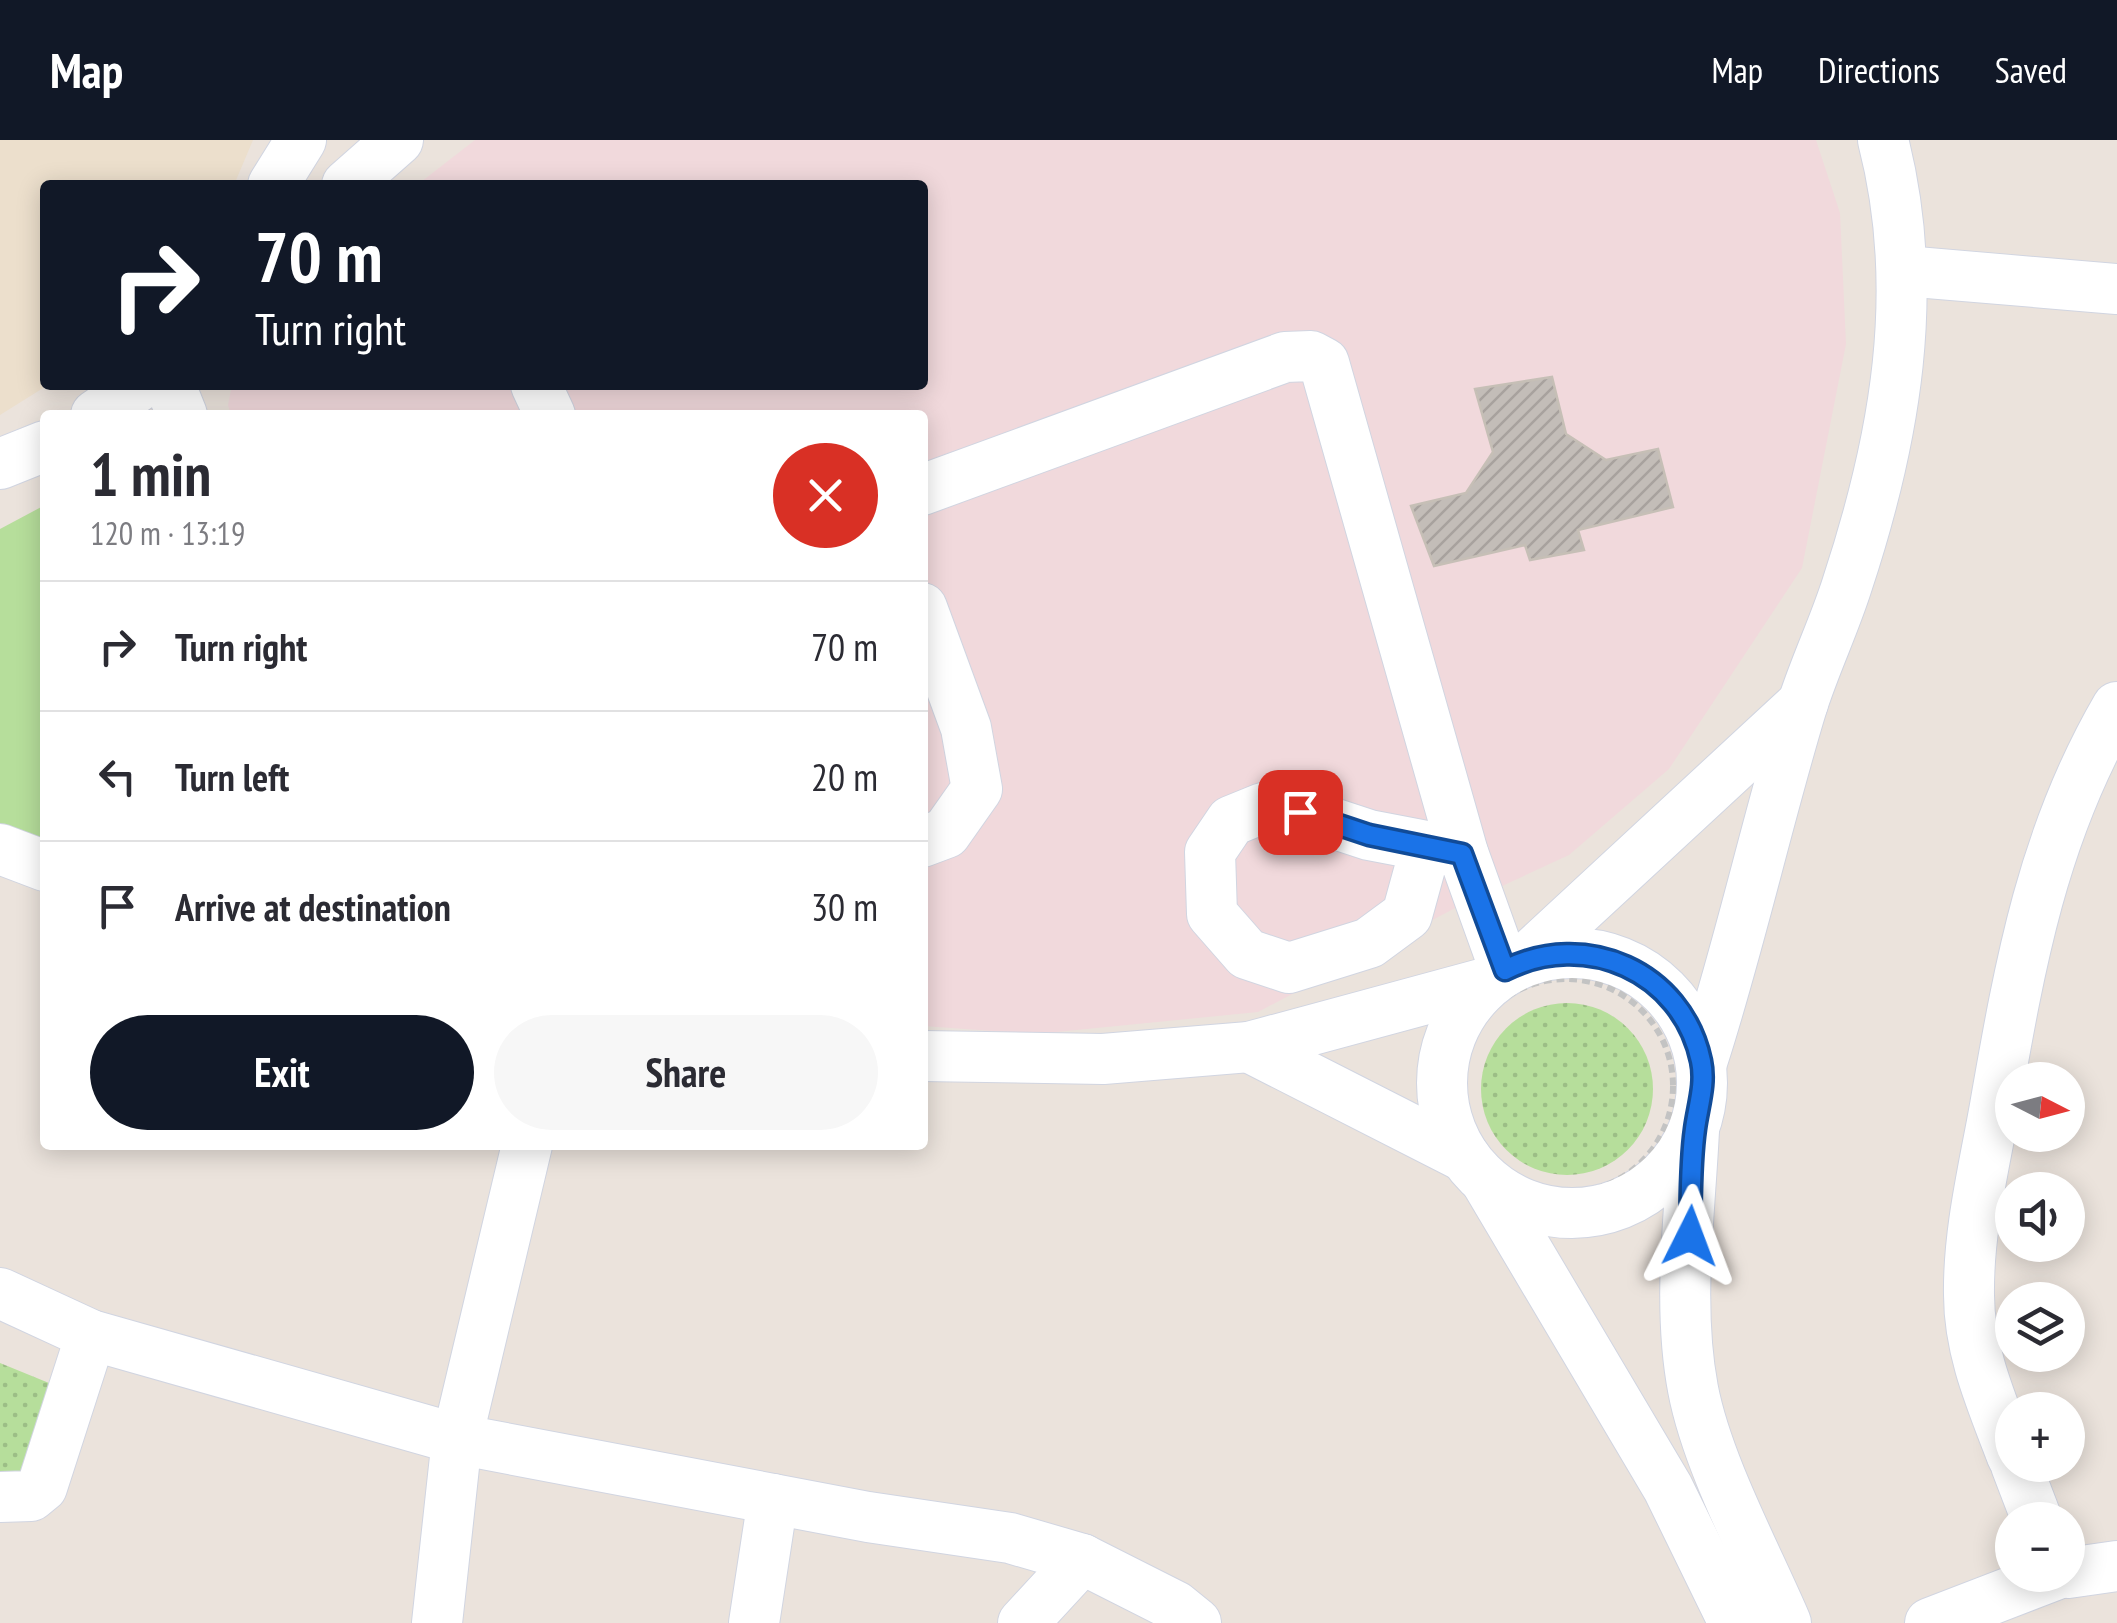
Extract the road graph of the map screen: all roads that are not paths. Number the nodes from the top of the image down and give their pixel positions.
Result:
1 (300, 140) edge
2 (398, 140) edge
3 (1883, 140) edge
4 (276, 180) edge
5 (352, 180) edge
6 (1904, 271) junction
7 (2117, 288) edge
8 (133, 390) edge
9 (103, 410) edge
10 (40, 448) edge
11 (0, 464) edge
12 (928, 488) edge
13 (928, 624) edge
14 (1803, 703) junction
15 (2117, 706) edge
16 (928, 840) edge
17 (0, 850) edge
18 (40, 864) edge
19 (1506, 971) junction
20 (1249, 1046) junction
21 (928, 1056) edge
22 (1702, 1062) junction
23 (1694, 1130) junction
24 (526, 1150) edge
25 (1476, 1168) junction
26 (0, 1292) edge
27 (91, 1334) junction
28 (1995, 1412) edge
29 (457, 1438) junction
30 (0, 1497) edge
31 (773, 1498) junction
32 (1082, 1559) junction
33 (2117, 1566) edge
34 (2085, 1571) edge
35 (2011, 1592) edge
36 (437, 1623) edge
37 (754, 1623) edge
38 (1023, 1623) edge
39 (1196, 1623) edge
40 (1734, 1623) edge
41 (1786, 1623) edge
42 (1930, 1623) edge

1 - 4 street
2 - 5 street
3 - 6 street
6 - 7 street
6 - 14 street
8 - 9 street
10 - 11 street
12 - 19 street
13 - 16 street
14 - 19 street
14 - 22 street
15 - 28 street
17 - 18 street
19 - 20 street
19 - 22 street
19 - 25 street
20 - 21 street
20 - 25 street
22 - 23 street
23 - 25 street
23 - 41 street
24 - 29 street
25 - 40 street
26 - 27 street
27 - 29 street
27 - 30 street
29 - 31 street
29 - 36 street
31 - 32 street
31 - 37 street
32 - 38 street
32 - 39 street
33 - 34 street
35 - 42 street

